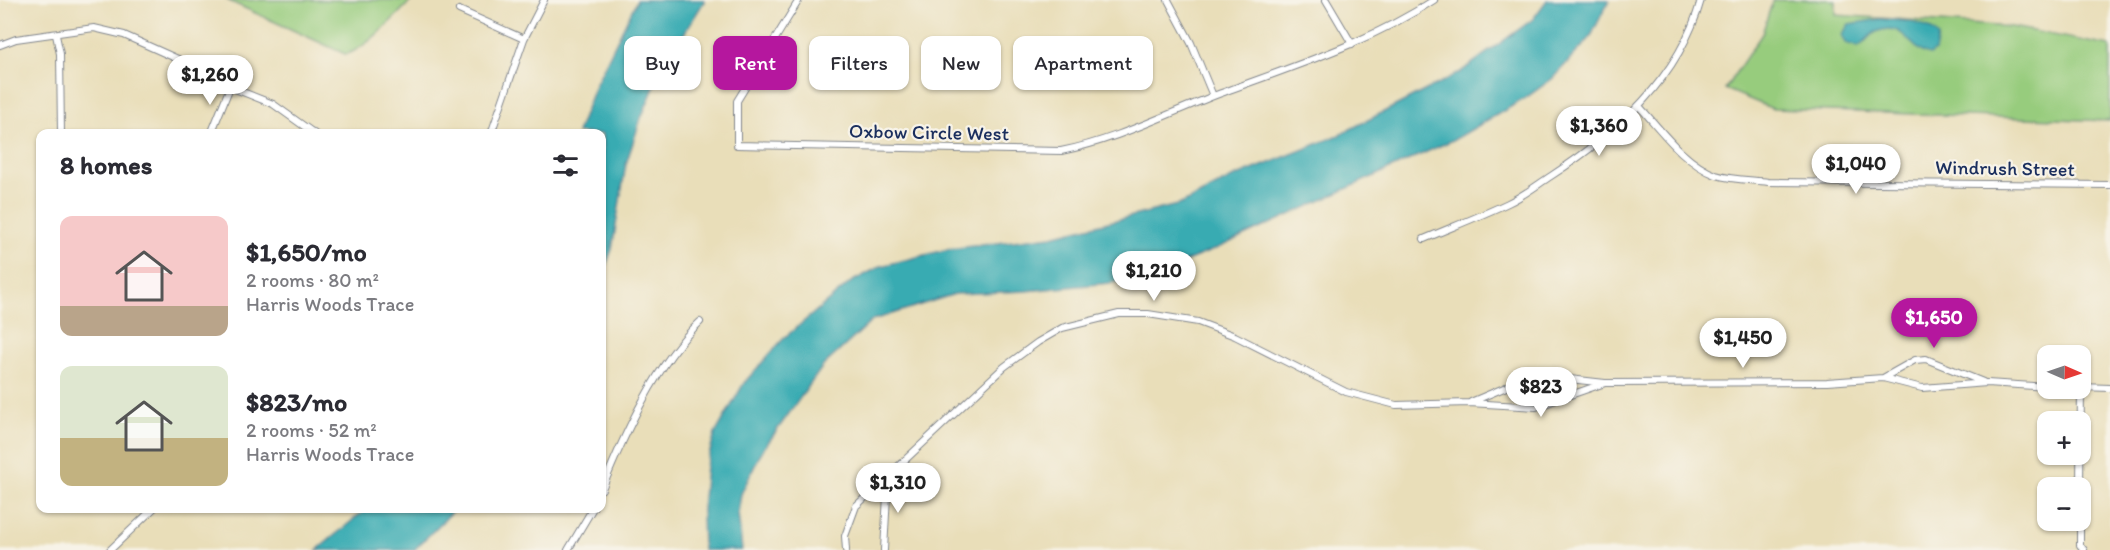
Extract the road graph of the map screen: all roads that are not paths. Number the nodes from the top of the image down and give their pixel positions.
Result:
1 (544, 0) edge
2 (799, 0) edge
3 (1168, 0) edge
4 (1326, 0) edge
5 (1434, 0) edge
6 (1701, 0) edge
7 (459, 10) dead end
8 (56, 35) junction
9 (524, 39) junction
10 (1352, 44) junction
11 (0, 45) edge
12 (230, 87) junction
13 (1213, 96) junction
14 (1639, 106) junction
15 (61, 129) edge
16 (213, 129) edge
17 (308, 129) edge
18 (493, 129) edge
19 (2110, 185) edge
20 (1424, 238) dead end
21 (700, 322) dead end
22 (1882, 378) junction
23 (1605, 383) junction
24 (1987, 383) junction
25 (2037, 386) edge
26 (2091, 387) edge
27 (2110, 388) edge
28 (2081, 399) edge
29 (1469, 403) junction
30 (888, 476) junction
31 (2080, 477) edge
32 (606, 480) edge
33 (149, 513) edge
34 (589, 513) edge
35 (2080, 531) edge
36 (110, 550) edge
37 (568, 550) edge
38 (846, 550) edge
39 (884, 550) edge
40 (2084, 550) edge

1 - 9 street
2 - 13 street, Oxbow Circle West
3 - 13 street
4 - 10 street
5 - 10 street, Oxbow Circle West
6 - 14 street
7 - 9 street
8 - 11 street
8 - 12 street
8 - 15 street
9 - 18 street
10 - 13 street, Oxbow Circle West
12 - 16 street
12 - 17 street
14 - 19 street, Windrush Street
14 - 20 street
21 - 32 street
22 - 23 street
22 - 24 street
22 - 24 street
23 - 29 street
23 - 29 street
24 - 25 street
26 - 27 street
28 - 31 street
29 - 30 street
30 - 38 street
30 - 39 street
33 - 36 street
34 - 37 street
35 - 40 street

